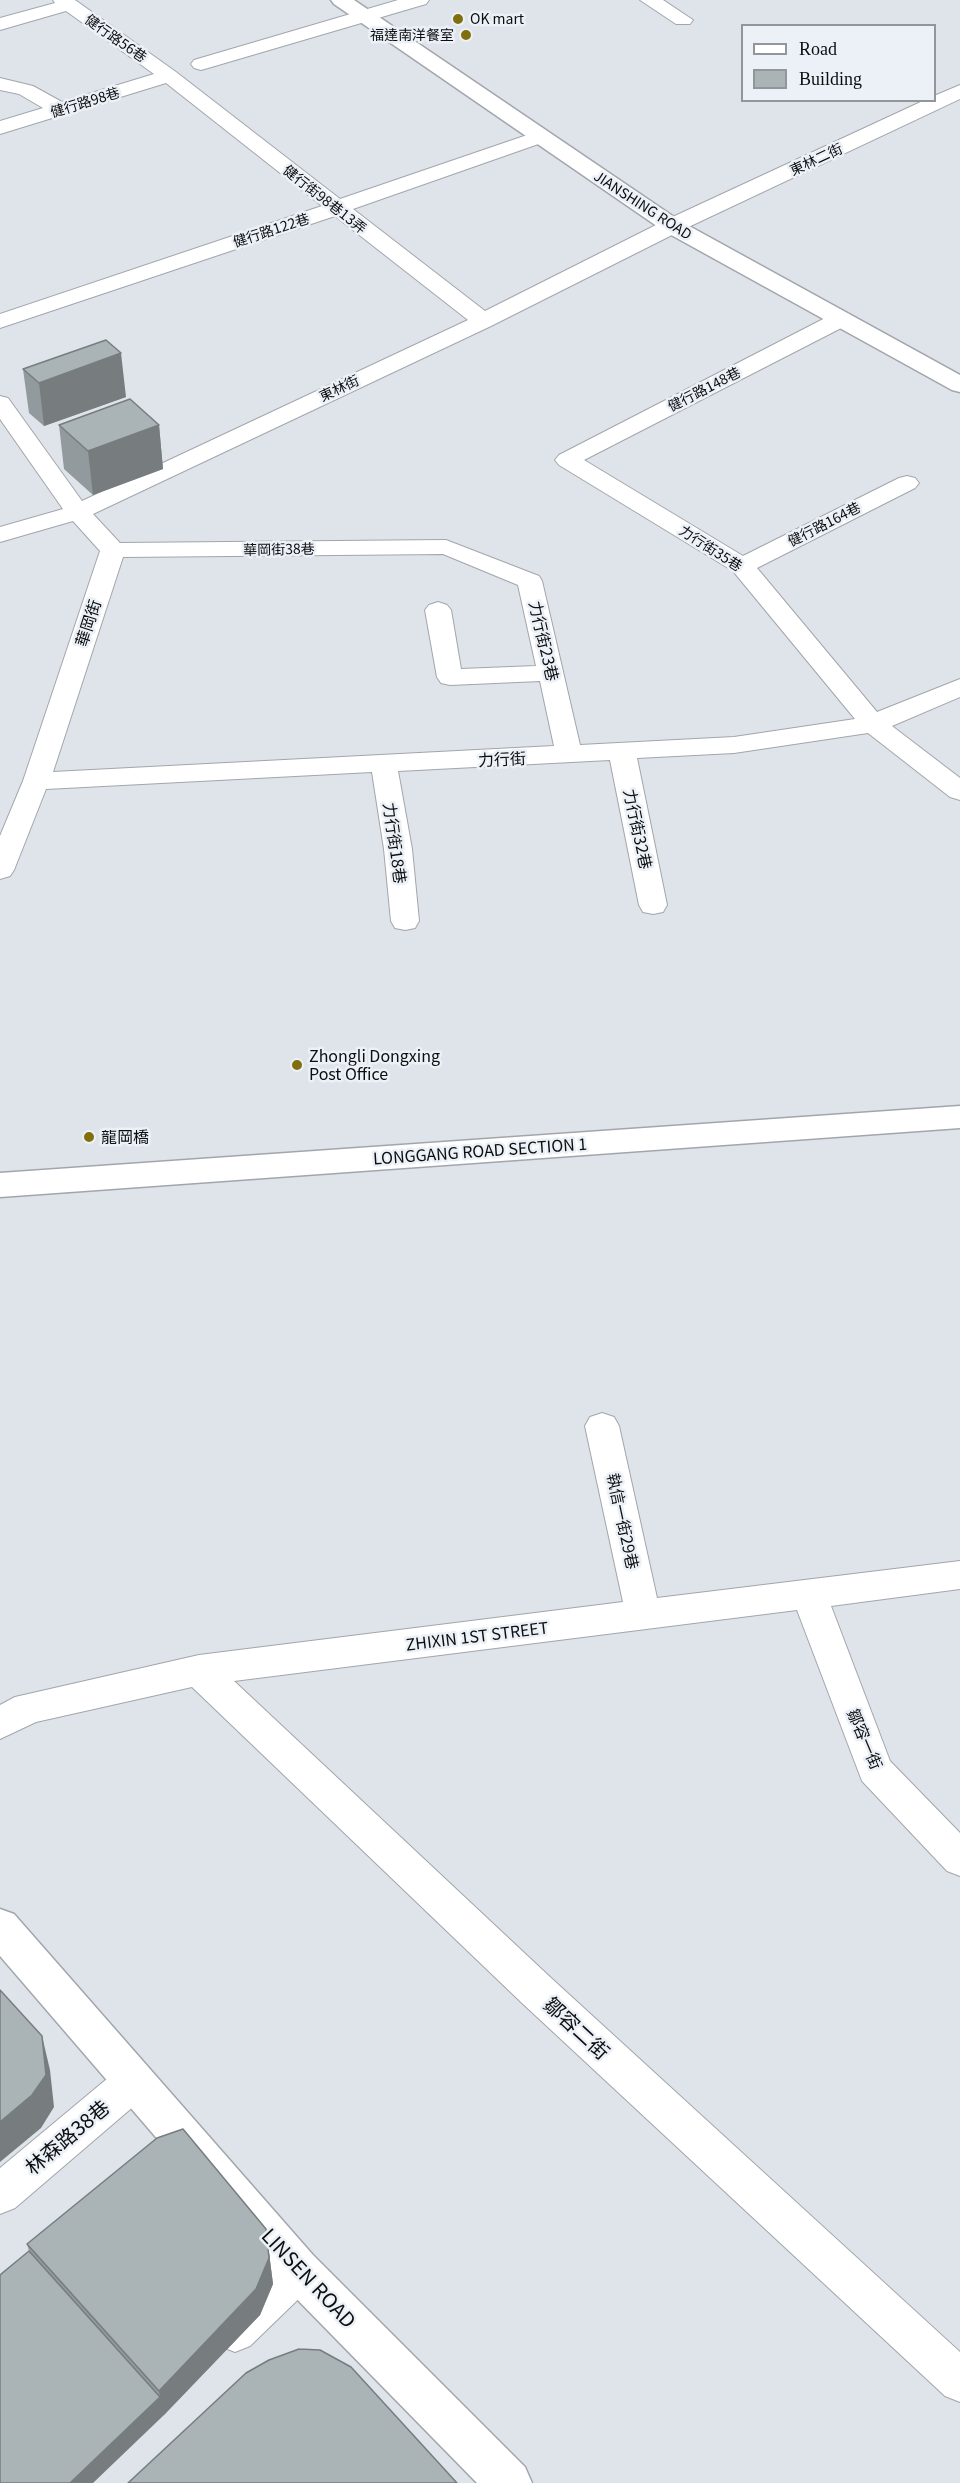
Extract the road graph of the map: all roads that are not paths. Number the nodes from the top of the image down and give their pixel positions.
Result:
1 (341, 0) edge
2 (419, 0) edge
3 (650, 0) edge
4 (65, 2) edge
5 (364, 16) junction
6 (683, 20) dead end
7 (0, 24) edge
8 (201, 64) dead end
9 (170, 76) junction
10 (0, 84) edge
11 (960, 91) edge
12 (59, 109) junction
13 (0, 128) edge
14 (540, 137) junction
15 (336, 208) junction
16 (672, 225) junction
17 (841, 318) junction
18 (0, 321) edge
19 (483, 321) junction
20 (960, 385) edge
21 (0, 403) edge
22 (567, 460) joint
23 (907, 483) dead end
24 (78, 512) junction
25 (0, 535) edge
26 (446, 547) joint
27 (113, 550) junction
28 (742, 566) junction
29 (438, 610) dead end
30 (551, 673) junction
31 (960, 687) edge
32 (873, 724) junction
33 (622, 752) junction
34 (569, 755) junction
35 (384, 764) junction
36 (36, 781) junction
37 (960, 791) edge
38 (0, 870) edge
39 (653, 905) dead end
40 (405, 921) dead end
41 (960, 1117) edge
42 (0, 1185) edge
43 (602, 1426) dead end
44 (960, 1575) edge
45 (809, 1595) junction
46 (643, 1615) junction
47 (199, 1670) junction
48 (0, 1724) edge
49 (960, 1859) edge
50 (0, 1927) edge
51 (134, 2081) junction
52 (0, 2194) edge
53 (298, 2270) junction
54 (204, 2360) edge
55 (960, 2381) edge
56 (509, 2483) edge

1 - 5 street, JIANSHING ROAD
2 - 5 lane
3 - 6 lane
4 - 7 lane
4 - 9 lane, 健行路56巷
5 - 8 lane
5 - 14 street, JIANSHING ROAD
9 - 12 lane, 健行路98巷
9 - 15 lane, 健行街98巷13弄
10 - 12 lane
11 - 16 lane, 東林二街
12 - 13 lane, 健行路98巷
14 - 15 lane, 健行路122巷
14 - 16 street, JIANSHING ROAD
15 - 18 lane, 健行路122巷
15 - 19 lane, 健行街98巷13弄
16 - 17 street, JIANSHING ROAD
16 - 19 lane, 東林街
17 - 20 street, JIANSHING ROAD
17 - 22 lane, 健行路148巷
19 - 24 lane, 東林街
21 - 24 lane
22 - 28 lane, 力行街35巷
23 - 28 lane, 健行路164巷
24 - 25 lane, 東林街
24 - 27 lane
26 - 27 lane, 華岡街38巷
26 - 30 lane, 力行街23巷
27 - 36 lane, 華岡街
28 - 32 lane, 力行街35巷
29 - 30 lane
30 - 34 lane, 力行街23巷
31 - 32 lane, 力行街
32 - 33 lane, 力行街
32 - 37 lane, 力行街35巷
33 - 34 lane, 力行街
33 - 39 lane, 力行街32巷
34 - 35 lane, 力行街
35 - 36 lane, 力行街
35 - 40 lane, 力行街18巷
36 - 38 lane, 華岡街
41 - 42 street, LONGGANG ROAD SECTION 1
43 - 46 lane, 執信一街29巷
44 - 45 lane, ZHIXIN 1ST STREET
45 - 46 lane, ZHIXIN 1ST STREET
45 - 49 lane, 鄒容一街
46 - 47 lane, ZHIXIN 1ST STREET
47 - 48 lane, ZHIXIN 1ST STREET
47 - 55 lane, 鄒容二街
50 - 51 street, LINSEN ROAD
51 - 52 lane, 林森路38巷
51 - 53 street, LINSEN ROAD
53 - 54 lane
53 - 56 street, LINSEN ROAD

